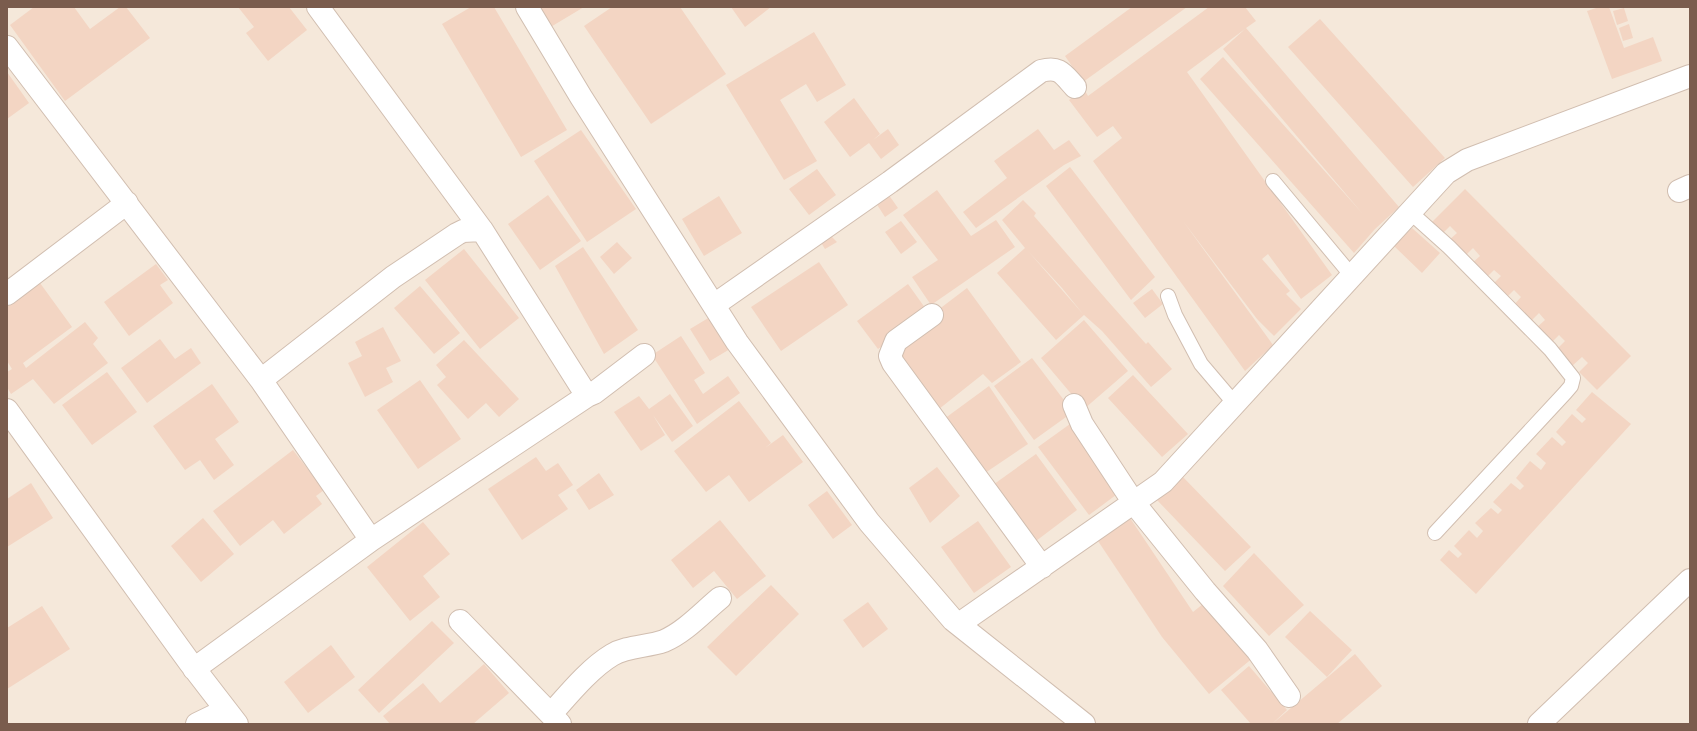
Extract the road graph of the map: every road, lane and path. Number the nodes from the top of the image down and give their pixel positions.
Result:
1 (318, 7) edge
2 (528, 7) edge
3 (7, 47) edge
4 (1690, 76) edge
5 (1075, 87) dead end
6 (1272, 181) dead end
7 (127, 203) junction
8 (1410, 212) junction
9 (482, 230) junction
10 (1352, 276) junction
11 (7, 294) edge
12 (1168, 296) dead end
13 (714, 305) junction
14 (932, 315) dead end
15 (644, 355) dead end
16 (261, 380) junction
17 (587, 396) junction
18 (1235, 404) junction
19 (1074, 405) dead end
20 (7, 410) edge
21 (1134, 503) junction
22 (1435, 533) dead end
23 (372, 540) junction
24 (1042, 567) junction
25 (1690, 580) edge
26 (720, 598) dead end
27 (460, 621) dead end
28 (959, 624) junction
29 (194, 669) junction
30 (1289, 696) dead end
31 (231, 717) edge
32 (555, 719) edge
33 (197, 724) edge
34 (1084, 724) edge
35 (1539, 724) edge

1 - 9 street
2 - 13 street
3 - 7 street
4 - 8 street
5 - 13 street
6 - 10 lane
7 - 11 street
7 - 16 street
8 - 10 street
8 - 22 lane
9 - 16 street
9 - 17 street
10 - 18 street
12 - 18 lane
13 - 28 street
14 - 24 street
15 - 17 street
16 - 23 street
17 - 23 street
18 - 21 street
19 - 21 street
20 - 29 street
21 - 24 street
21 - 30 street
23 - 29 street
24 - 28 street
25 - 35 street
26 - 32 street
27 - 32 street
28 - 34 street
29 - 31 street
31 - 33 street

